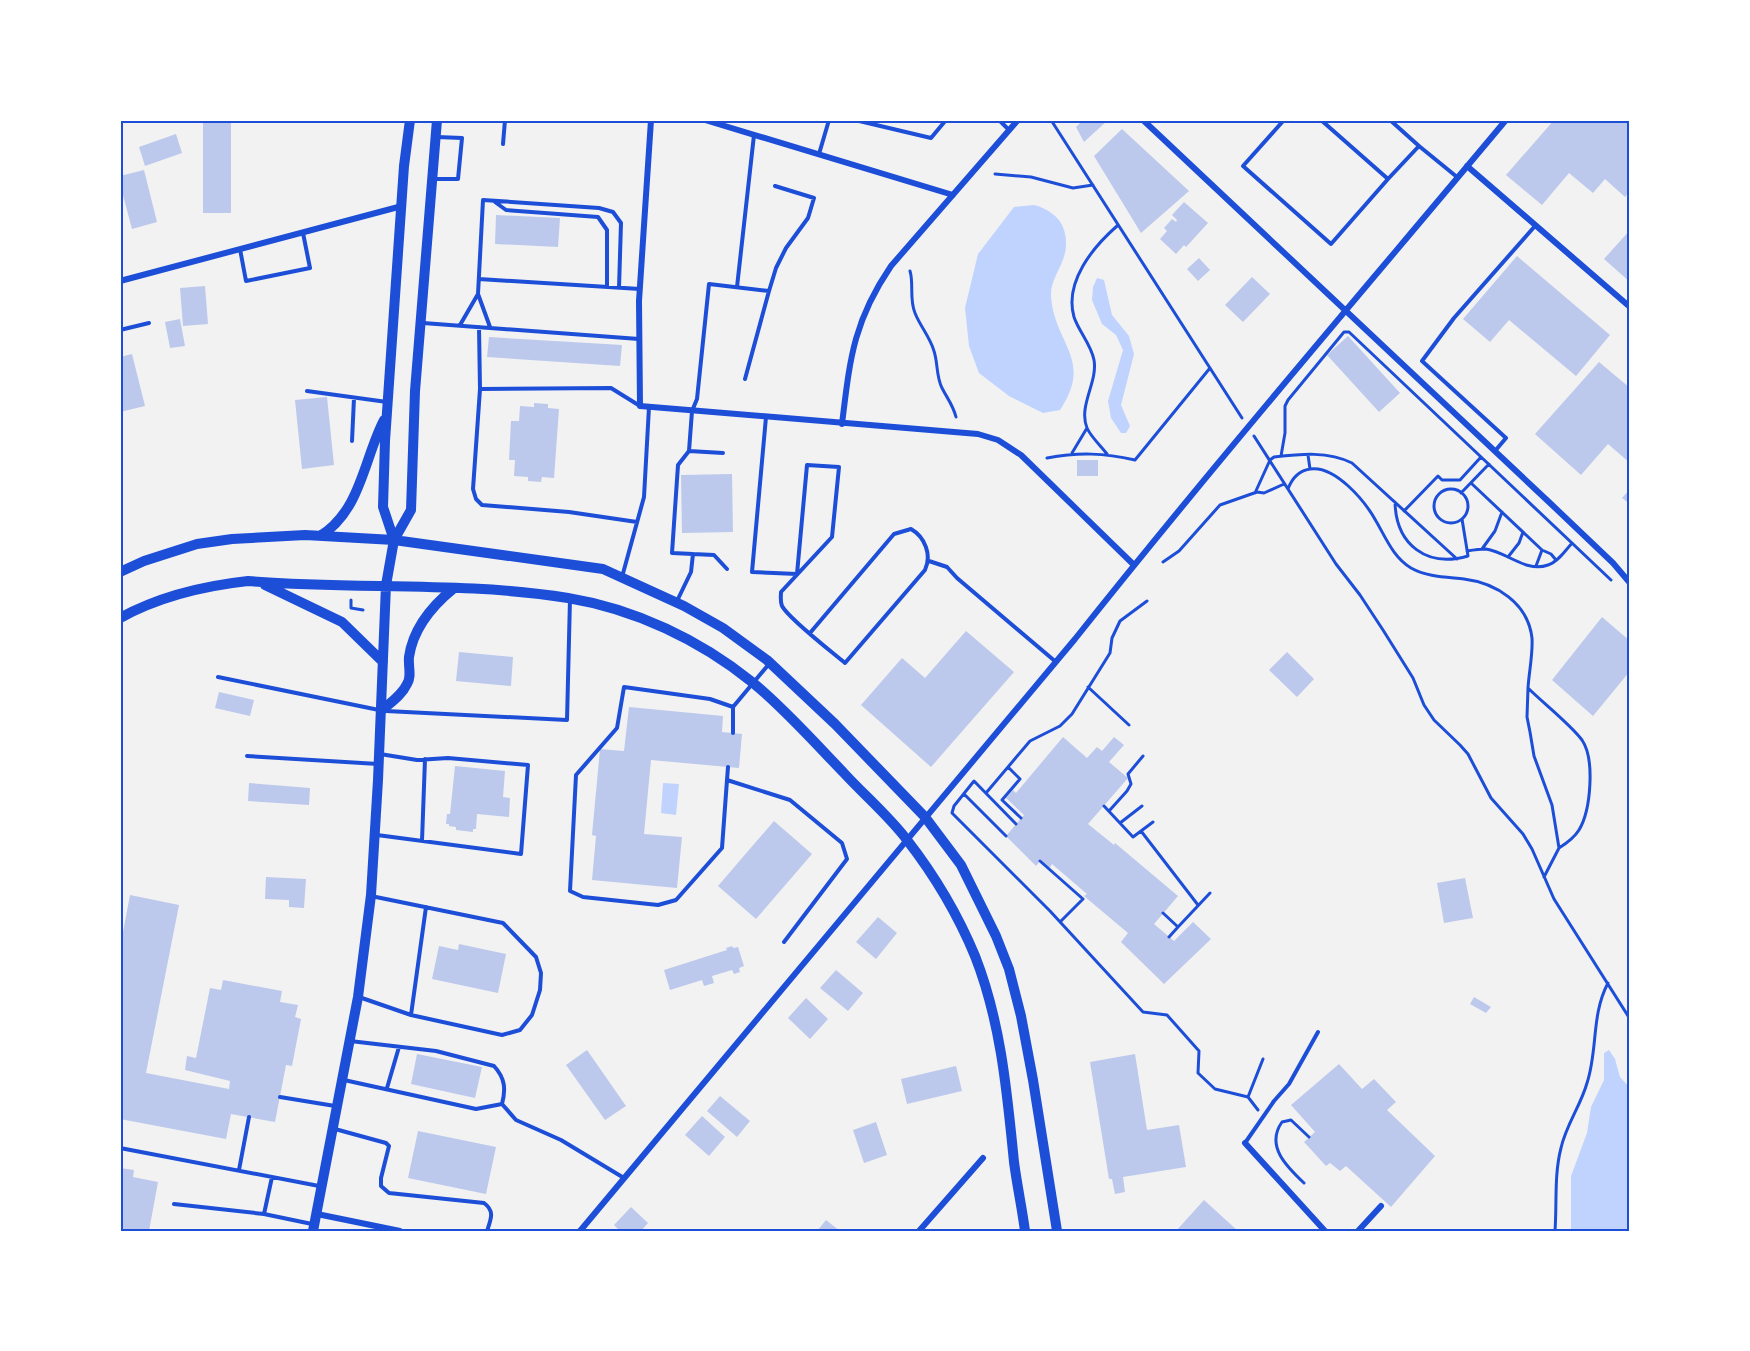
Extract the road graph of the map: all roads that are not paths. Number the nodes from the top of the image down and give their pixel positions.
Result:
1 (410, 120) edge
2 (437, 120) edge
3 (505, 120) edge
4 (651, 120) edge
5 (705, 120) edge
6 (829, 120) edge
7 (855, 120) edge
8 (946, 120) edge
9 (999, 120) edge
10 (1018, 120) edge
11 (1143, 120) edge
12 (1284, 120) edge
13 (1321, 120) edge
14 (1390, 120) edge
15 (1506, 120) edge
16 (1009, 130) junction
17 (754, 135) junction
18 (435, 136) junction
19 (503, 144) dead end
20 (1419, 146) junction
21 (819, 154) junction
22 (1467, 166) junction
23 (1458, 177) junction
24 (432, 179) junction
25 (1388, 179) junction
26 (775, 186) dead end
27 (953, 195) junction
28 (493, 201) junction
29 (402, 206) junction
30 (1535, 226) junction
31 (303, 232) junction
32 (240, 249) junction
33 (479, 279) junction
34 (120, 281) edge
35 (607, 287) junction
36 (737, 287) junction
37 (619, 288) junction
38 (640, 289) junction
39 (769, 291) junction
40 (478, 294) junction
41 (1630, 307) edge
42 (1344, 310) junction
43 (149, 322) dead end
44 (422, 323) junction
45 (460, 325) junction
46 (479, 327) junction
47 (490, 327) junction
48 (120, 330) edge
49 (639, 339) junction
50 (745, 379) dead end
51 (480, 389) junction
52 (307, 391) dead end
53 (354, 398) junction
54 (640, 406) junction
55 (649, 407) junction
56 (387, 408) junction
57 (692, 411) junction
58 (766, 417) junction
59 (842, 424) junction
60 (352, 441) dead end
61 (689, 451) junction
62 (1494, 452) junction
63 (723, 453) dead end
64 (638, 522) junction
65 (320, 536) junction
66 (394, 540) junction
67 (693, 554) junction
68 (929, 561) junction
69 (1134, 565) junction
70 (727, 569) dead end
71 (120, 572) edge
72 (797, 574) junction
73 (622, 578) junction
74 (260, 582) junction
75 (1630, 583) edge
76 (386, 585) junction
77 (454, 588) junction
78 (570, 598) junction
79 (677, 602) junction
80 (120, 618) edge
81 (810, 633) junction
82 (383, 662) junction
83 (1056, 662) junction
84 (770, 663) junction
85 (218, 677) dead end
86 (753, 683) junction
87 (733, 707) junction
88 (381, 711) junction
89 (733, 733) dead end
90 (247, 756) dead end
91 (379, 759) junction
92 (425, 759) junction
93 (728, 767) dead end
94 (727, 780) junction
95 (925, 817) junction
96 (375, 835) junction
97 (906, 839) junction
98 (422, 841) junction
99 (371, 896) junction
100 (426, 908) junction
101 (784, 942) dead end
102 (358, 997) junction
103 (411, 1015) junction
104 (1318, 1032) dead end
105 (350, 1041) junction
106 (399, 1047) junction
107 (343, 1080) junction
108 (387, 1089) junction
109 (280, 1097) dead end
110 (501, 1104) junction
111 (339, 1106) junction
112 (249, 1118) dead end
113 (334, 1129) junction
114 (1245, 1143) joint
115 (120, 1148) edge
116 (983, 1158) dead end
117 (239, 1170) junction
118 (272, 1177) junction
119 (624, 1178) junction
120 (323, 1186) junction
121 (174, 1204) dead end
122 (1381, 1206) dead end
123 (264, 1214) junction
124 (315, 1223) edge
125 (373, 1228) edge
126 (400, 1231) edge
127 (487, 1231) edge
128 (580, 1231) edge
129 (919, 1231) edge
130 (1025, 1231) edge
131 (1057, 1231) edge
132 (1325, 1231) edge
133 (1358, 1231) edge

1 - 29 main road
2 - 18 main road
3 - 19 lane
4 - 38 street
5 - 17 street
6 - 21 lane
7 - 8 lane
9 - 16 lane
10 - 16 street
11 - 42 street
12 - 25 lane
13 - 25 lane
14 - 20 lane
15 - 22 street
16 - 27 street
17 - 21 street
17 - 36 lane
18 - 24 main road
18 - 24 lane
20 - 23 lane
20 - 25 lane
21 - 27 street
22 - 23 street
22 - 30 street
23 - 42 street
24 - 44 main road
26 - 39 lane
27 - 59 street
28 - 33 lane
28 - 35 lane
28 - 37 lane
29 - 31 street
29 - 56 main road
30 - 41 street
30 - 62 lane
31 - 32 street
31 - 32 lane
32 - 34 street
33 - 35 lane
33 - 40 lane
35 - 37 lane
36 - 39 lane
36 - 57 lane
37 - 38 lane
38 - 49 street
39 - 50 lane
40 - 45 lane
40 - 47 lane
42 - 62 street
42 - 69 street
43 - 48 lane
44 - 45 lane
44 - 66 main road
45 - 46 lane
46 - 47 lane
46 - 51 lane
47 - 49 lane
49 - 54 street
51 - 54 lane
51 - 64 lane
52 - 53 lane
53 - 56 lane
53 - 60 lane
54 - 55 street
55 - 57 street
55 - 64 lane
56 - 65 main road
56 - 66 main road
57 - 58 street
57 - 61 lane
58 - 59 street
58 - 72 lane
59 - 69 street
61 - 63 lane
61 - 67 lane
62 - 75 street
64 - 73 lane
65 - 66 main road
65 - 71 main road
66 - 73 main road
66 - 76 main road
67 - 70 lane
67 - 79 lane
68 - 81 lane
68 - 81 lane
68 - 83 lane
69 - 83 street
72 - 72 lane
72 - 81 lane
73 - 79 main road
74 - 76 main road
74 - 80 main road
74 - 82 main road
76 - 77 main road
76 - 82 main road
77 - 78 main road
77 - 88 main road
78 - 86 main road
78 - 88 lane
79 - 84 main road
82 - 88 main road
83 - 95 street
84 - 86 lane
84 - 95 main road
85 - 88 lane
86 - 87 lane
86 - 97 main road
87 - 89 lane
87 - 94 lane
88 - 91 main road
90 - 91 lane
91 - 92 lane
91 - 96 main road
92 - 98 lane
92 - 98 lane
93 - 94 lane
94 - 101 lane
95 - 97 street
95 - 131 main road
96 - 98 lane
96 - 99 main road
97 - 119 street
97 - 130 main road
99 - 100 lane
99 - 102 main road
100 - 103 lane
100 - 103 lane
102 - 103 lane
102 - 105 main road
104 - 114 lane
105 - 106 lane
105 - 107 main road
106 - 108 lane
106 - 110 lane
107 - 108 lane
107 - 111 main road
108 - 110 lane
109 - 111 lane
110 - 119 lane
111 - 113 main road
112 - 117 lane
113 - 120 main road
113 - 127 lane
114 - 132 street
115 - 117 lane
116 - 129 street
117 - 118 lane
118 - 120 lane
118 - 123 lane
119 - 128 street
120 - 124 main road
121 - 123 lane
122 - 133 street
123 - 124 lane
124 - 125 street
125 - 126 street

